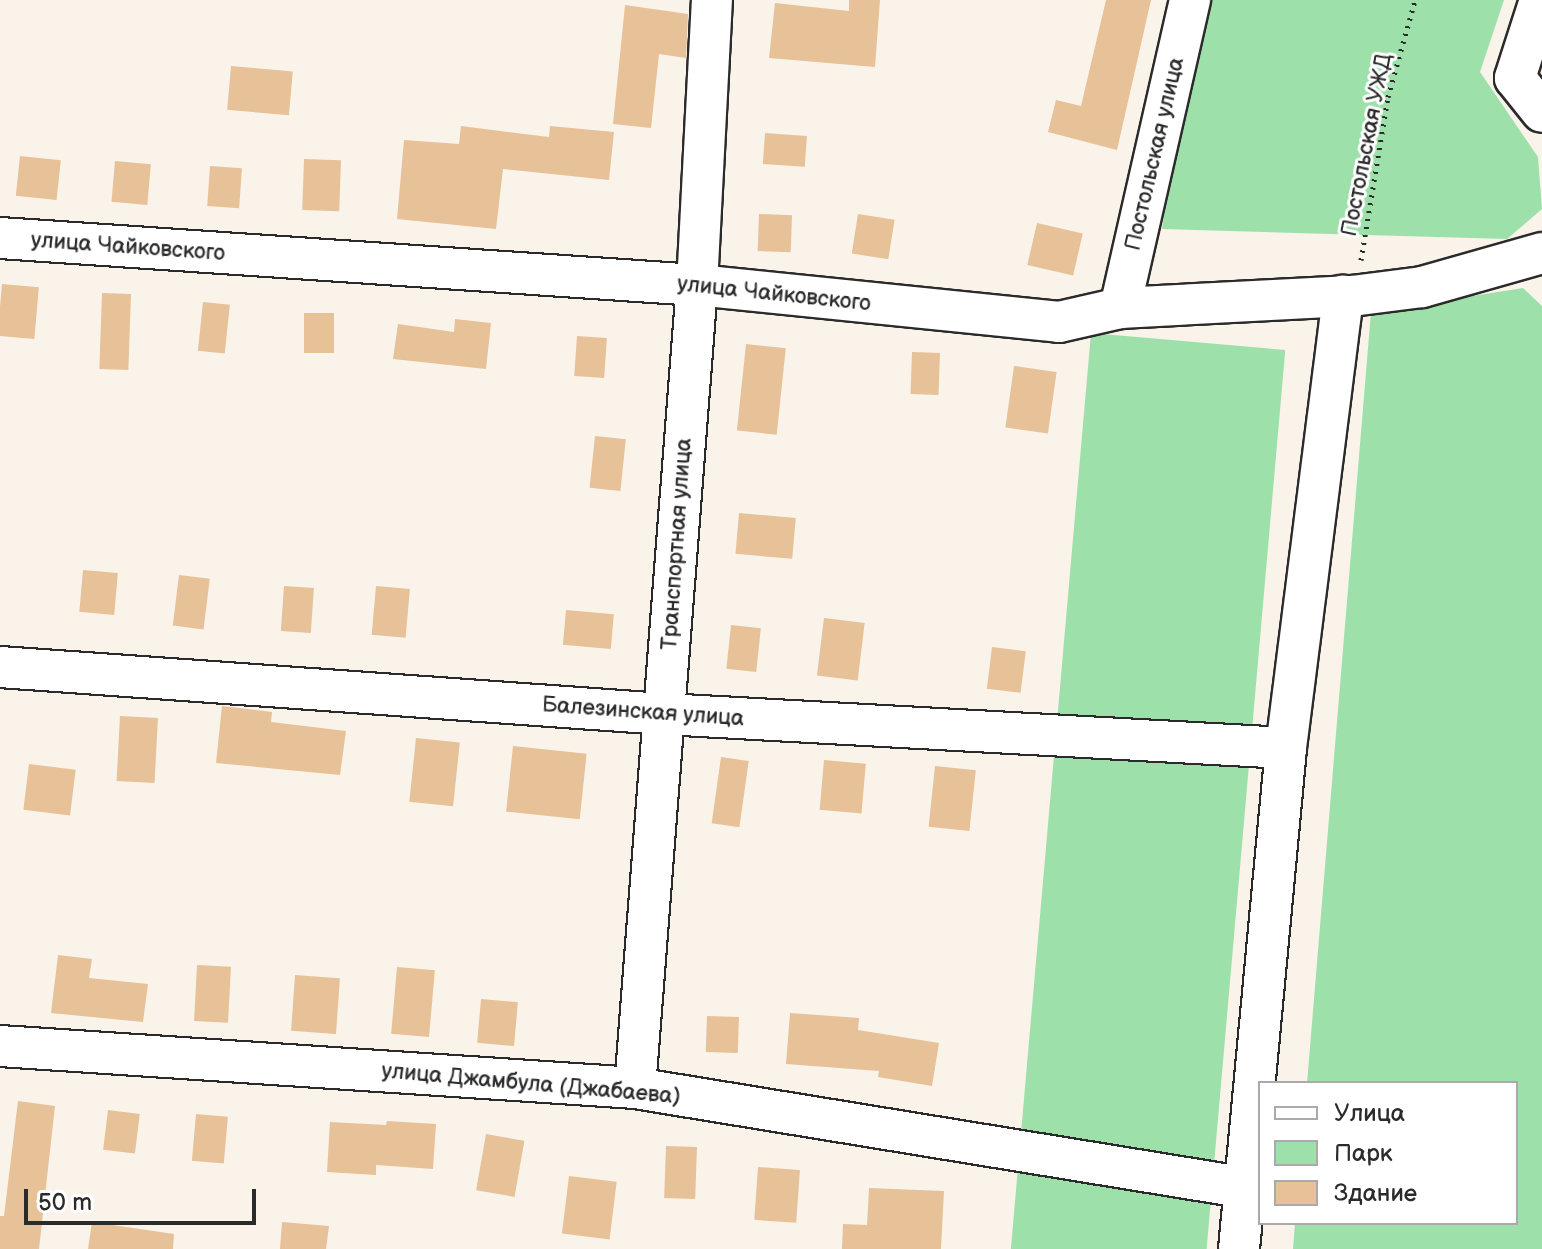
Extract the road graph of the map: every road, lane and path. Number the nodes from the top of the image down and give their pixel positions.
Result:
1 (712, 0) edge
2 (1190, 0) edge
3 (1415, 0) edge
4 (1540, 0) edge
5 (1542, 112) edge
6 (0, 238) edge
7 (1542, 253) edge
8 (697, 285) junction
9 (1348, 296) junction
10 (1120, 308) junction
11 (0, 667) edge
12 (664, 714) junction
13 (1286, 748) junction
14 (0, 1046) edge
15 (635, 1088) junction
16 (1247, 1188) junction
17 (1239, 1249) edge

1 - 8 street, Транспортная улица
2 - 10 street, Постольская улица
3 - 9 path, Постольская УЖД
4 - 5 street
6 - 8 street, улица Чайковского
7 - 9 street, улица Чайковского
8 - 10 street, улица Чайковского
8 - 12 street, Транспортная улица
9 - 10 street, улица Чайковского
9 - 13 street
11 - 12 street, Балезинская улица
12 - 13 street, Балезинская улица
12 - 15 street, Транспортная улица
13 - 16 street
14 - 15 street, улица Джамбула (Джабаева)
15 - 16 street, улица Джамбула (Джабаева)
16 - 17 street

